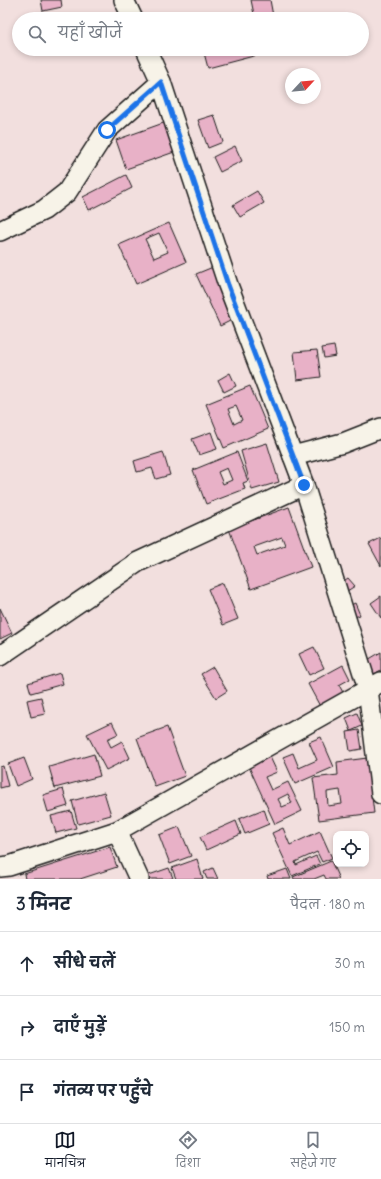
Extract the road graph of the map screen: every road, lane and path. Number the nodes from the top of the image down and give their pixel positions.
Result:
1 (124, 0) edge
2 (130, 12) edge
3 (149, 56) edge
4 (161, 82) junction
5 (0, 231) edge
6 (381, 428) edge
7 (293, 456) junction
8 (304, 485) junction
9 (0, 656) edge
10 (375, 686) edge
11 (381, 794) edge
12 (117, 831) junction
13 (0, 868) edge
14 (139, 879) edge

1 - 2 street
3 - 4 street
4 - 5 street
4 - 7 street
6 - 7 street
7 - 8 street
8 - 9 street
8 - 10 street
10 - 11 street
10 - 12 street
12 - 13 street
12 - 14 street

